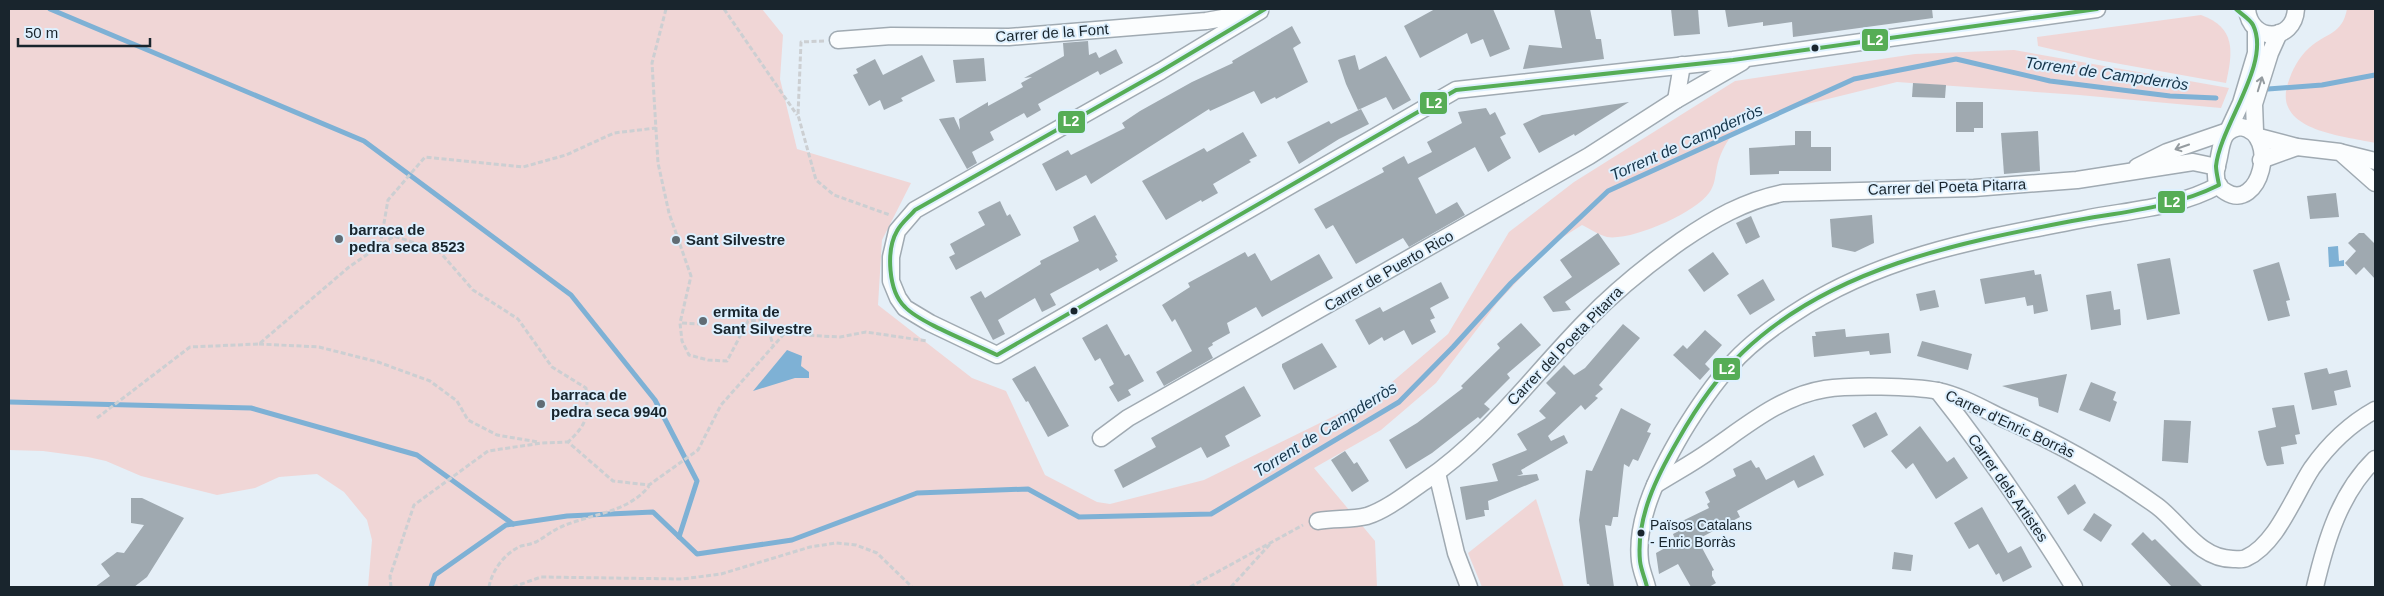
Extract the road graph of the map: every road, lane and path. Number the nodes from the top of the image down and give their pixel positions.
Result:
1 (666, 9) edge
2 (724, 9) edge
3 (2097, 9) edge
4 (1262, 10) edge
5 (2298, 11) edge
6 (2246, 15) edge
7 (2279, 34) junction
8 (838, 40) joint
9 (1748, 58) junction
10 (1682, 65) junction
11 (1676, 100) junction
12 (798, 115) junction
13 (656, 128) junction
14 (2228, 131) junction
15 (2257, 134) junction
16 (2297, 147) junction
17 (2340, 152) junction
18 (2261, 160) junction
19 (2375, 161) edge
20 (2217, 167) junction
21 (2124, 174) junction
22 (2375, 183) edge
23 (2219, 186) junction
24 (905, 220) junction
25 (380, 246) junction
26 (680, 323) junction
27 (702, 324) dead end
28 (930, 341) dead end
29 (258, 344) junction
30 (773, 345) junction
31 (1938, 391) junction
32 (2375, 410) edge
33 (97, 418) dead end
34 (1101, 438) dead end
35 (568, 442) junction
36 (542, 443) junction
37 (2375, 459) edge
38 (1437, 473) junction
39 (649, 485) junction
40 (1655, 485) junction
41 (1318, 521) joint
42 (1273, 541) junction
43 (391, 587) edge
44 (489, 587) edge
45 (513, 587) edge
46 (912, 587) edge
47 (1190, 587) edge
48 (1231, 587) edge
49 (1469, 587) edge
50 (1647, 587) edge
51 (2074, 587) edge
52 (2315, 587) edge

1 - 13 path
2 - 12 path
3 - 9 street
4 - 8 street, Carrer de la Font
4 - 24 street
5 - 7 street
6 - 7 street
6 - 14 street
15 -> 7 street
8 - 12 path
9 - 10 street
9 - 11 street, Carrer de Puerto Rico
10 - 11 street
10 - 24 street
11 - 34 street, Carrer de Puerto Rico
12 - 24 path
13 - 25 path
13 - 26 path
14 - 15 street
14 - 20 street
14 -> 21 street, Carrer del Poeta Pitarra
15 - 16 street
15 - 18 street
16 - 17 street
16 - 18 street
17 - 19 street
17 - 22 street
18 - 23 street
20 - 21 street, Carrer del Poeta Pitarra
20 - 23 street
21 - 38 street, Carrer del Poeta Pitarra
23 - 40 street
25 - 29 path
25 - 35 path
26 - 27 path
26 - 30 path
28 - 30 path
29 - 33 path
29 - 36 path
30 - 39 path
31 - 32 street, Carrer d'Enric Borràs
31 - 40 street, Carrer d'Enric Borràs
31 - 51 street, Carrer dels Artistes
35 - 36 path
35 - 39 path
36 - 43 path
37 - 52 street
38 - 41 street, Carrer del Poeta Pitarra
38 - 49 street
39 - 44 path
40 - 50 street
41 - 42 path
42 - 47 path
42 - 48 path
45 - 46 path

